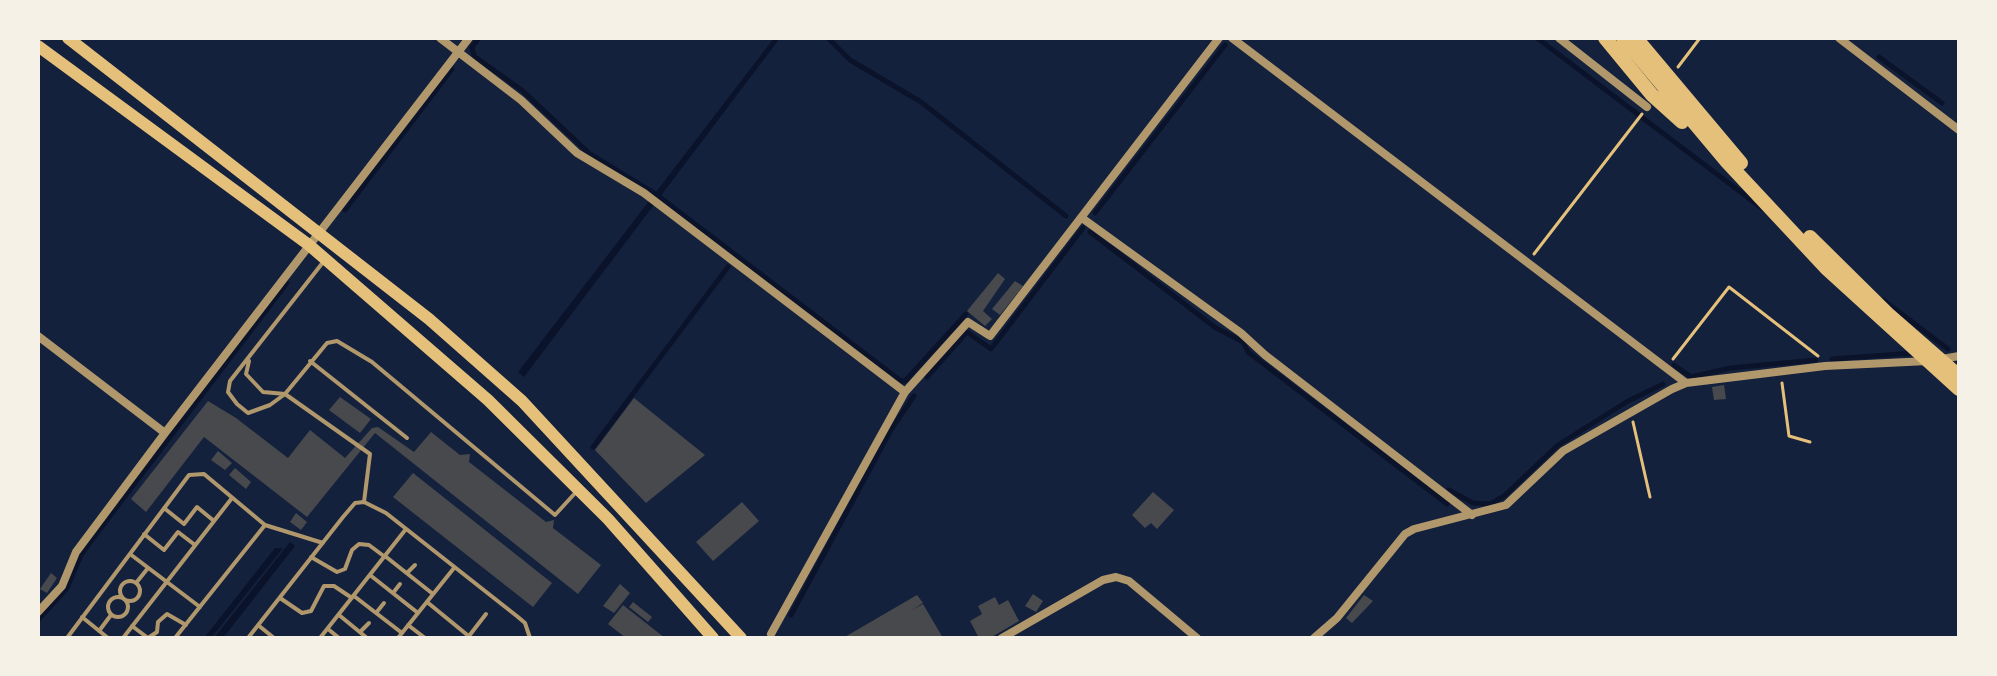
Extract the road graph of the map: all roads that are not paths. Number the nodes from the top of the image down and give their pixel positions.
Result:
1 (68, 38) edge
2 (440, 38) edge
3 (469, 38) edge
4 (1219, 38) edge
5 (1232, 38) edge
6 (1559, 38) edge
7 (1605, 38) edge
8 (1623, 38) edge
9 (1636, 38) edge
10 (1643, 38) edge
11 (1839, 38) edge
12 (38, 46) edge
13 (458, 52) junction
14 (1686, 98) junction
15 (1647, 107) road end
16 (1959, 130) edge
17 (1727, 162) junction
18 (1082, 218) junction
19 (318, 231) junction
20 (309, 245) junction
21 (326, 259) junction
22 (38, 336) edge
23 (1959, 356) edge
24 (250, 359) junction
25 (310, 361) junction
26 (1959, 376) edge
27 (1686, 383) junction
28 (1959, 389) edge
29 (905, 392) junction
30 (285, 394) junction
31 (165, 433) junction
32 (407, 438) dead end
33 (578, 489) junction
34 (232, 497) junction
35 (364, 502) junction
36 (164, 508) junction
37 (1472, 515) junction
38 (214, 521) junction
39 (265, 525) junction
40 (406, 529) junction
41 (144, 534) junction
42 (323, 543) junction
43 (195, 545) junction
44 (130, 554) junction
45 (385, 556) junction
46 (311, 557) junction
47 (415, 565) dead end
48 (455, 567) junction
49 (148, 568) junction
50 (407, 573) junction
51 (370, 575) junction
52 (167, 582) junction
53 (136, 583) junction
54 (400, 584) dead end
55 (393, 593) junction
56 (433, 594) junction
57 (280, 597) junction
58 (353, 597) junction
59 (124, 599) junction
60 (427, 602) junction
61 (384, 603) dead end
62 (200, 607) junction
63 (38, 612) edge
64 (376, 613) junction
65 (418, 613) junction
66 (486, 614) dead end
67 (111, 615) junction
68 (339, 615) junction
69 (82, 617) junction
70 (369, 623) dead end
71 (186, 625) junction
72 (258, 625) junction
73 (408, 625) junction
74 (132, 626) junction
75 (328, 629) junction
76 (99, 631) junction
77 (360, 632) junction
78 (400, 636) edge
79 (470, 637) edge
80 (772, 637) edge
81 (67, 638) edge
82 (108, 638) edge
83 (123, 638) edge
84 (175, 638) edge
85 (248, 638) edge
86 (274, 638) edge
87 (320, 638) edge
88 (339, 638) edge
89 (367, 638) edge
90 (425, 638) edge
91 (530, 638) edge
92 (713, 638) edge
93 (741, 638) edge
94 (1002, 638) edge
95 (1197, 638) edge
96 (1314, 638) edge

1 - 19 main road
2 - 13 street
3 - 13 street
4 - 18 street
5 - 27 street
6 - 15 street
7 - 17 highway
8 - 17 highway
9 - 14 highway
10 - 14 highway
11 - 16 street
12 - 20 main road
13 - 19 street
13 - 29 street
14 - 26 highway
17 - 28 highway
18 - 29 street
18 - 37 street
19 - 20 street
19 - 93 main road
20 - 21 main road
20 - 31 street
21 - 24 lane
21 - 33 main road
22 - 31 street
23 - 27 street
24 - 30 lane
24 - 30 lane
25 - 30 lane
25 - 32 lane
25 - 33 lane
27 - 37 street
29 - 80 street
30 - 35 lane
31 - 63 street
33 - 92 main road
34 - 36 lane
34 - 38 lane
34 - 39 lane
35 - 40 lane
35 - 42 lane
36 - 38 lane
36 - 41 lane
37 - 96 street
38 - 43 lane
39 - 42 lane
39 - 62 lane
40 - 45 lane
40 - 48 lane
41 - 43 lane
41 - 44 lane
42 - 46 lane
43 - 52 lane
44 - 49 lane
44 - 69 lane
45 - 46 lane
45 - 50 lane
45 - 51 lane
46 - 57 lane
47 - 50 lane
48 - 56 lane
48 - 91 lane
49 - 52 lane
49 - 53 lane
50 - 56 lane
51 - 55 lane
51 - 58 lane
52 - 62 lane
52 - 74 lane
53 - 59 lane
53 - 59 lane
54 - 55 lane
55 - 65 lane
56 - 60 lane
57 - 58 lane
57 - 72 lane
58 - 64 lane
58 - 68 lane
59 - 67 lane
59 - 67 lane
60 - 65 lane
60 - 79 lane
61 - 64 lane
62 - 71 lane
64 - 78 lane
65 - 73 lane
66 - 79 lane
67 - 76 lane
68 - 75 lane
68 - 77 lane
69 - 76 lane
69 - 81 lane
70 - 77 lane
71 - 74 lane
71 - 84 lane
72 - 85 lane
72 - 86 lane
73 - 78 lane
73 - 90 lane
74 - 83 lane
75 - 87 lane
75 - 88 lane
76 - 82 lane
77 - 89 lane
94 - 95 street

